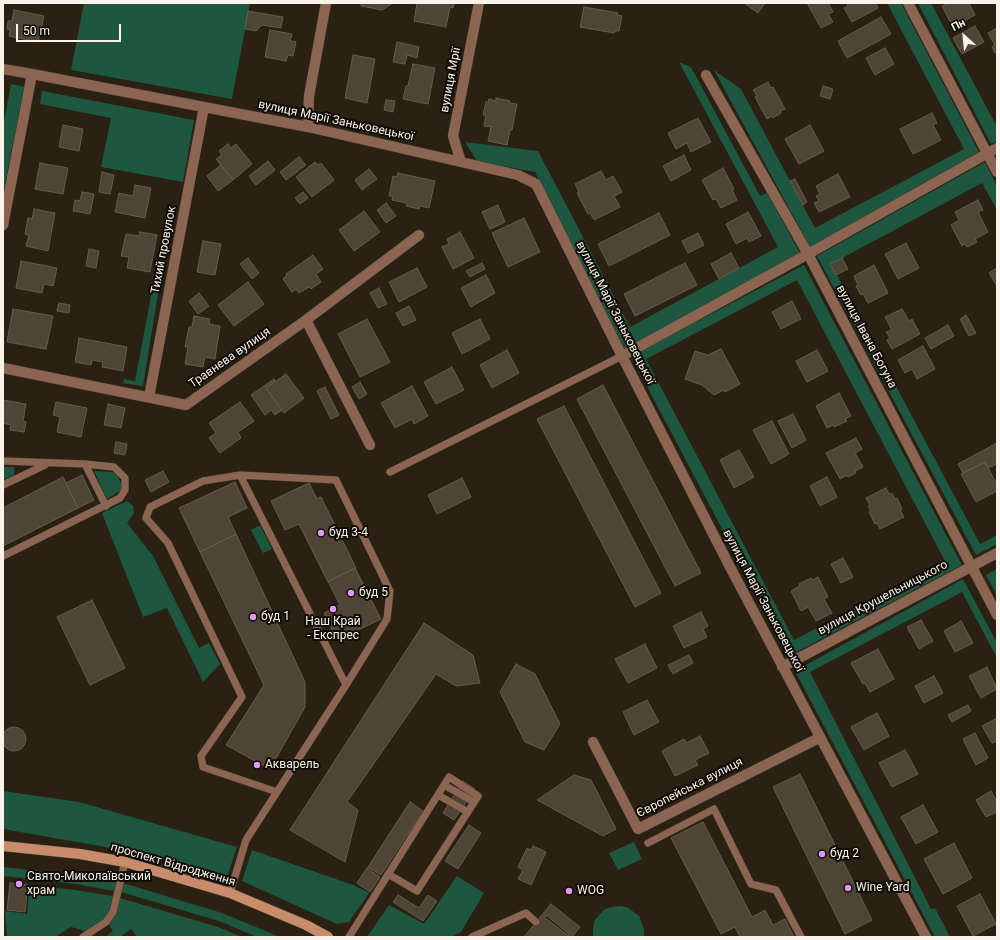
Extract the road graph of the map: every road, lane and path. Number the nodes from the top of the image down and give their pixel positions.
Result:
1 (326, 3) edge
2 (479, 3) edge
3 (908, 3) edge
4 (3, 69) edge
5 (32, 74) junction
6 (706, 75) dead end
7 (204, 107) junction
8 (308, 127) junction
9 (997, 148) edge
10 (987, 154) junction
11 (461, 162) junction
12 (997, 172) edge
13 (3, 225) edge
14 (419, 236) dead end
15 (808, 254) junction
16 (306, 320) junction
17 (622, 356) junction
18 (3, 368) edge
19 (149, 397) junction
20 (370, 445) dead end
21 (3, 462) edge
22 (47, 464) junction
23 (85, 464) junction
24 (390, 472) dead end
25 (240, 475) junction
26 (3, 485) edge
27 (106, 506) junction
28 (997, 553) edge
29 (3, 556) edge
30 (972, 567) junction
31 (997, 615) edge
32 (782, 667) junction
33 (346, 686) junction
34 (819, 738) junction
35 (593, 742) dead end
36 (277, 792) junction
37 (438, 795) junction
38 (468, 812) junction
39 (648, 844) dead end
40 (3, 846) edge
41 (125, 862) junction
42 (388, 874) junction
43 (230, 893) junction
44 (536, 922) dead end
45 (83, 937) edge
46 (328, 937) edge
47 (349, 937) edge
48 (472, 937) edge
49 (801, 937) edge
50 (926, 937) edge

1 - 8 street
2 - 11 street, вулиця Мрії
3 - 10 street
4 - 5 street, вулиця Марії Заньковецької
5 - 7 street, вулиця Марії Заньковецької
5 - 13 street
6 - 15 street, вулиця Івана Богуна
7 - 8 street, вулиця Марії Заньковецької
7 - 19 street, Тихий провулок
8 - 11 street, вулиця Марії Заньковецької
9 - 10 street
10 - 12 street
10 - 15 street
11 - 17 street, вулиця Марії Заньковецької
14 - 16 street, Травнева вулиця
15 - 17 street
15 - 30 street, вулиця Івана Богуна
16 - 19 street, Травнева вулиця
16 - 20 street
17 - 24 lane
17 - 32 street, вулиця Марії Заньковецької
18 - 19 street, Травнева вулиця
21 - 22 lane
22 - 23 lane
22 - 26 lane
23 - 27 lane
23 - 27 lane
25 - 33 lane
25 - 33 lane
25 - 36 lane
27 - 29 lane
28 - 30 street, вулиця Крушельницького
30 - 31 street, вулиця Івана Богуна
30 - 32 street, вулиця Крушельницького
32 - 34 street, вулиця Марії Заньковецької
33 - 36 lane
34 - 35 street, Європейська вулиця
34 - 50 street, вулиця Марії Заньковецької
36 - 43 lane
37 - 38 lane
37 - 38 lane
37 - 42 lane
38 - 42 lane
39 - 49 lane
40 - 41 main road, проспект Відродження
41 - 43 main road, проспект Відродження
41 - 45 lane
42 - 47 lane
43 - 46 main road, проспект Відродження
44 - 48 lane

